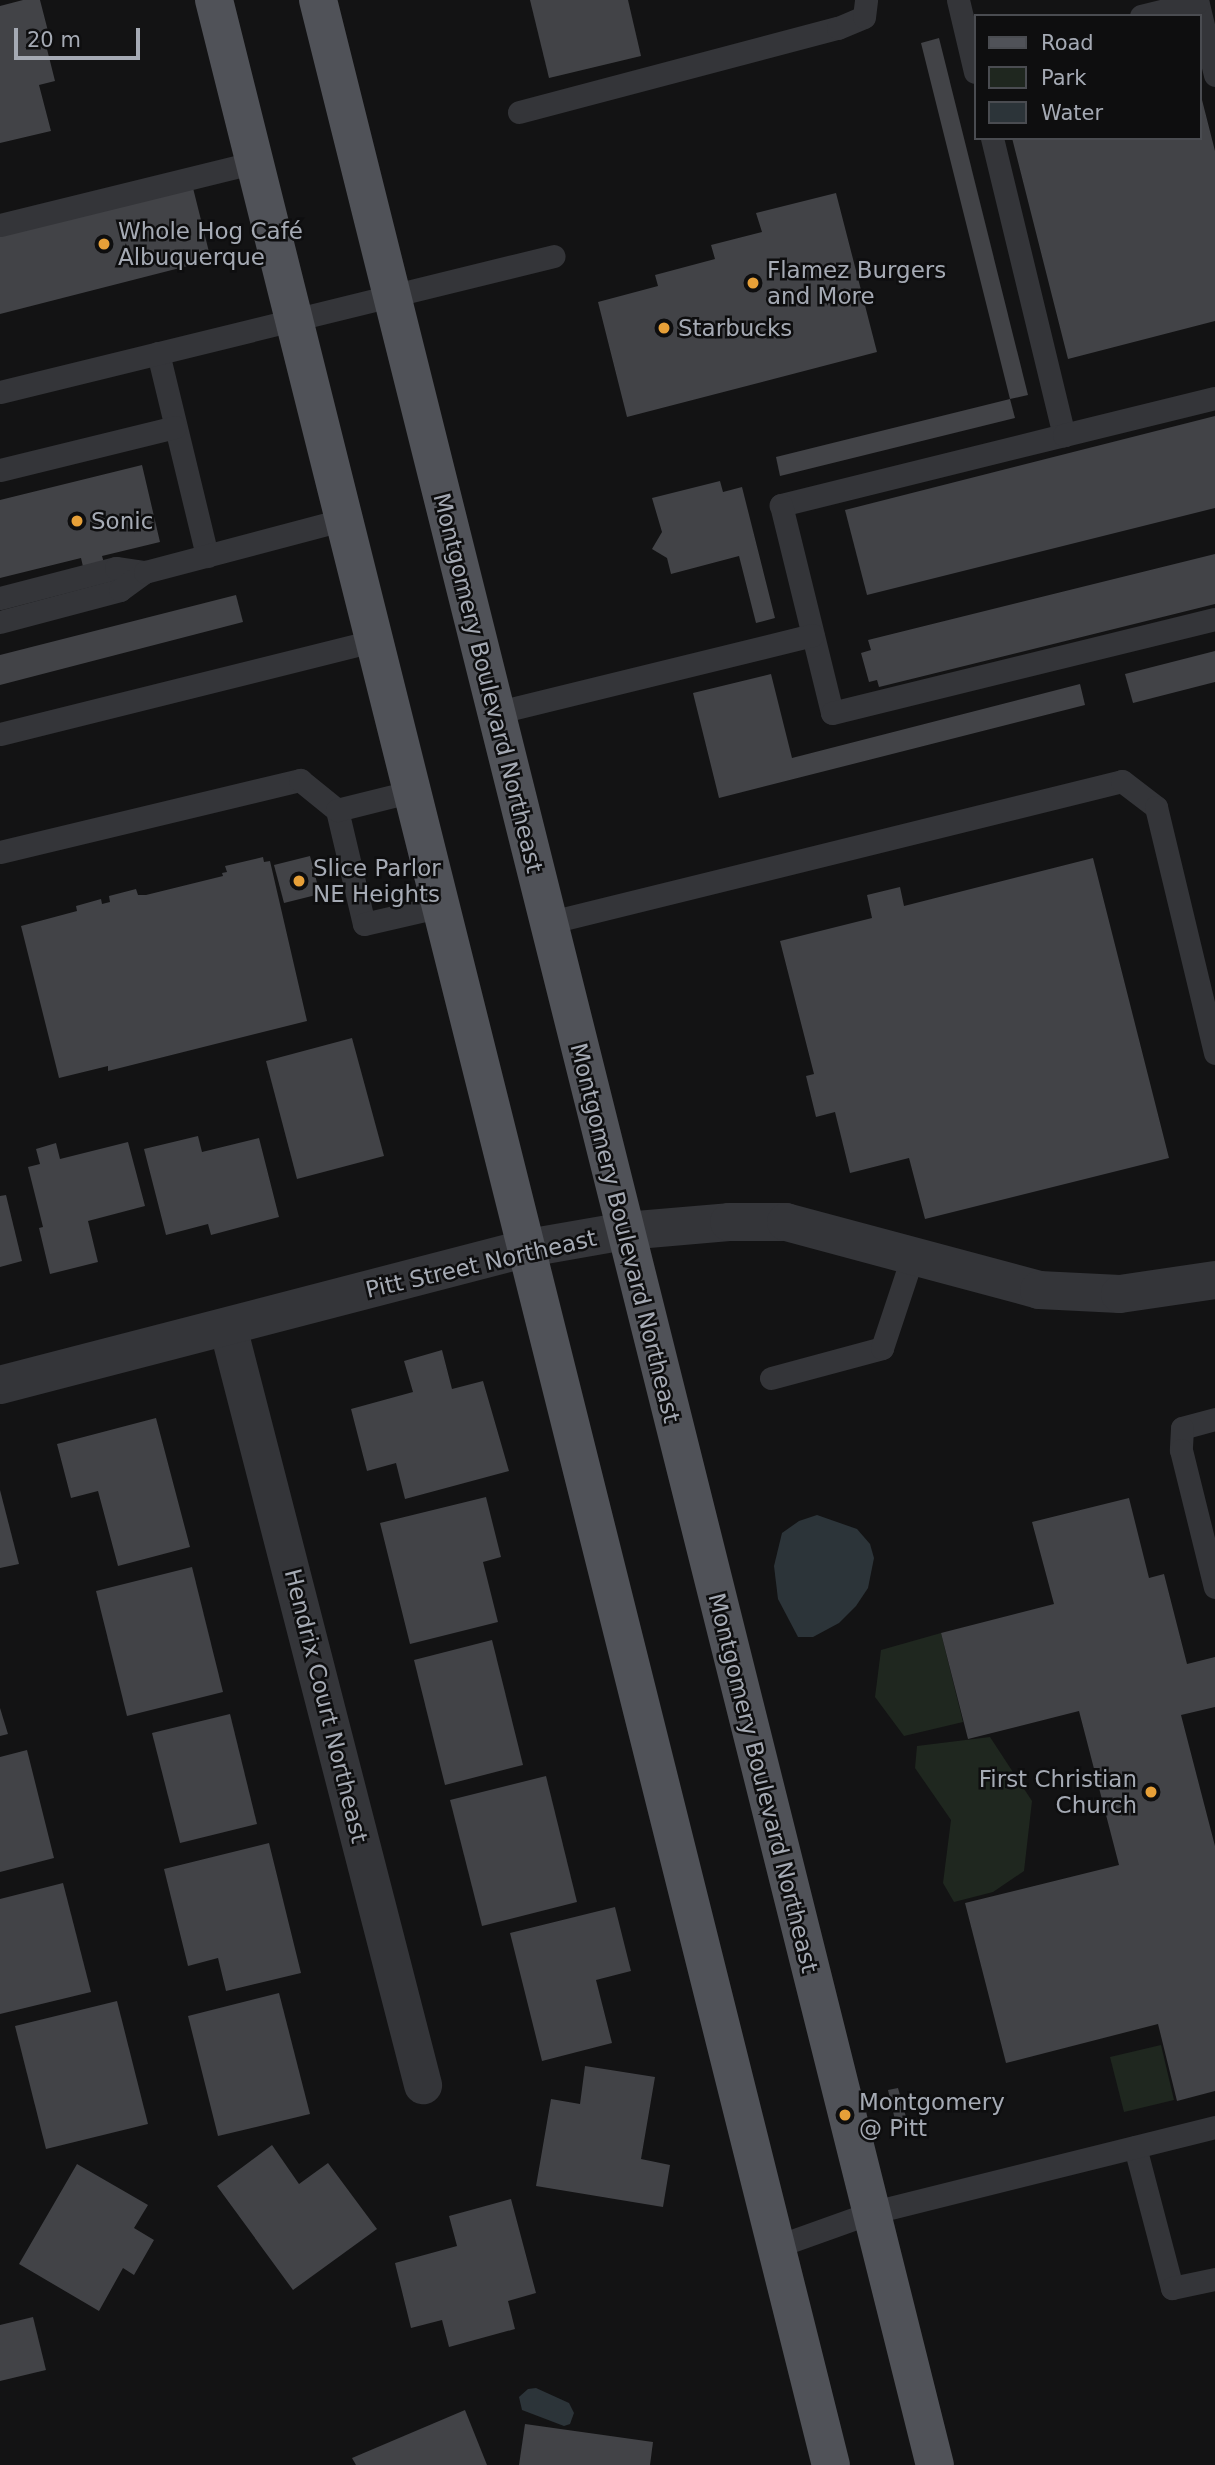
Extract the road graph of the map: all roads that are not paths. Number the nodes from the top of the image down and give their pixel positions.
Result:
1 (214, 0) edge
2 (318, 0) edge
3 (866, 0) edge
4 (958, 0) edge
5 (1197, 1) edge
6 (1148, 14) edge
7 (1201, 17) edge
8 (974, 62) edge
9 (1215, 75) edge
10 (519, 112) dead end
11 (992, 140) edge
12 (256, 162) junction
13 (0, 225) edge
14 (554, 256) dead end
15 (391, 295) junction
16 (295, 318) junction
17 (158, 353) junction
18 (0, 391) edge
19 (1215, 398) edge
20 (175, 427) junction
21 (1065, 435) junction
22 (0, 470) edge
23 (345, 519) junction
24 (207, 556) junction
25 (145, 572) junction
26 (0, 598) edge
27 (1215, 619) edge
28 (0, 622) edge
29 (813, 635) junction
30 (376, 640) junction
31 (495, 713) junction
32 (0, 734) edge
33 (413, 791) junction
34 (337, 810) junction
35 (0, 852) edge
36 (442, 906) junction
37 (547, 923) junction
38 (1215, 1053) edge
39 (625, 1231) junction
40 (528, 1248) junction
41 (913, 1255) junction
42 (1215, 1280) edge
43 (229, 1327) junction
44 (771, 1378) dead end
45 (0, 1385) edge
46 (1215, 1419) edge
47 (1215, 1587) edge
48 (423, 2085) dead end
49 (1215, 2127) edge
50 (1135, 2147) junction
51 (870, 2213) junction
52 (775, 2247) junction
53 (1215, 2279) edge
54 (831, 2465) edge
55 (935, 2465) edge

1 - 12 main road
2 - 15 main road, Montgomery Boulevard Northeast
3 - 10 lane
4 - 8 lane
5 - 6 lane
7 - 9 lane
11 - 21 lane
12 - 13 lane
12 - 16 main road
14 - 15 lane
15 - 16 lane
15 - 31 main road, Montgomery Boulevard Northeast
16 - 17 lane
16 - 23 main road
17 - 18 lane
17 - 20 lane
19 - 21 lane
20 - 22 lane
20 - 24 lane
21 - 29 lane
23 - 24 lane
23 - 30 main road
24 - 25 lane
25 - 26 lane
25 - 28 lane
27 - 29 lane
29 - 31 lane
30 - 32 lane
30 - 33 main road
31 - 37 main road, Montgomery Boulevard Northeast
33 - 34 lane
33 - 36 main road
34 - 35 lane
34 - 36 lane
36 - 40 main road
37 - 38 lane
37 - 39 main road, Montgomery Boulevard Northeast
39 - 40 street, Pitt Street Northeast
39 - 41 street, Pitt Street Northeast
39 - 51 main road, Montgomery Boulevard Northeast
40 - 43 street, Pitt Street Northeast
40 - 52 main road
41 - 42 street, Pitt Street Northeast
41 - 44 lane
43 - 45 street, Pitt Street Northeast
43 - 48 street, Hendrix Court Northeast
46 - 47 lane
49 - 50 lane
50 - 51 lane
50 - 53 lane
51 - 52 lane
51 - 55 main road, Montgomery Boulevard Northeast
52 - 54 main road

